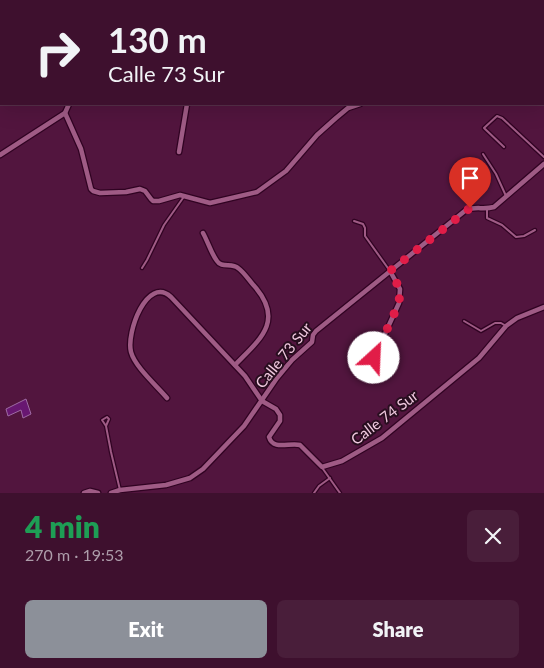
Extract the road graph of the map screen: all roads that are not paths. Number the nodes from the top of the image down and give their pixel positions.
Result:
1 (69, 105) edge
2 (187, 105) edge
3 (357, 105) edge
4 (65, 114) junction
5 (504, 147) dead end
6 (179, 152) dead end
7 (484, 154) dead end
8 (0, 155) edge
9 (544, 157) edge
10 (544, 164) edge
11 (184, 196) junction
12 (507, 197) junction
13 (487, 209) junction
14 (354, 222) dead end
15 (535, 230) dead end
16 (203, 234) dead end
17 (142, 268) dead end
18 (390, 271) junction
19 (544, 308) edge
20 (464, 321) dead end
21 (506, 326) junction
22 (374, 358) dead end
23 (235, 364) junction
24 (167, 398) dead end
25 (262, 401) junction
26 (106, 426) dead end
27 (322, 466) junction
28 (330, 478) junction
29 (120, 490) junction
30 (84, 493) edge
31 (98, 493) edge
32 (111, 493) edge
33 (314, 493) edge
34 (340, 493) edge

1 - 4 street
2 - 6 street
3 - 11 street
4 - 8 street
4 - 11 street
5 - 9 lane
7 - 12 lane
10 - 12 street, Calle 73 Sur
11 - 17 lane
12 - 13 street, Calle 73 Sur
13 - 15 lane
13 - 18 street, Calle 73 Sur
14 - 18 lane
16 - 23 street
18 - 22 street
18 - 25 street, Calle 73 Sur
19 - 21 street, Calle 74 Sur
20 - 21 lane
21 - 27 street, Calle 74 Sur
23 - 24 street
23 - 25 street
25 - 27 street
25 - 29 street, Calle 73 Sur
26 - 29 lane
27 - 28 lane
28 - 33 lane
28 - 34 lane
29 - 32 street, Calle 73 Sur
30 - 31 street

